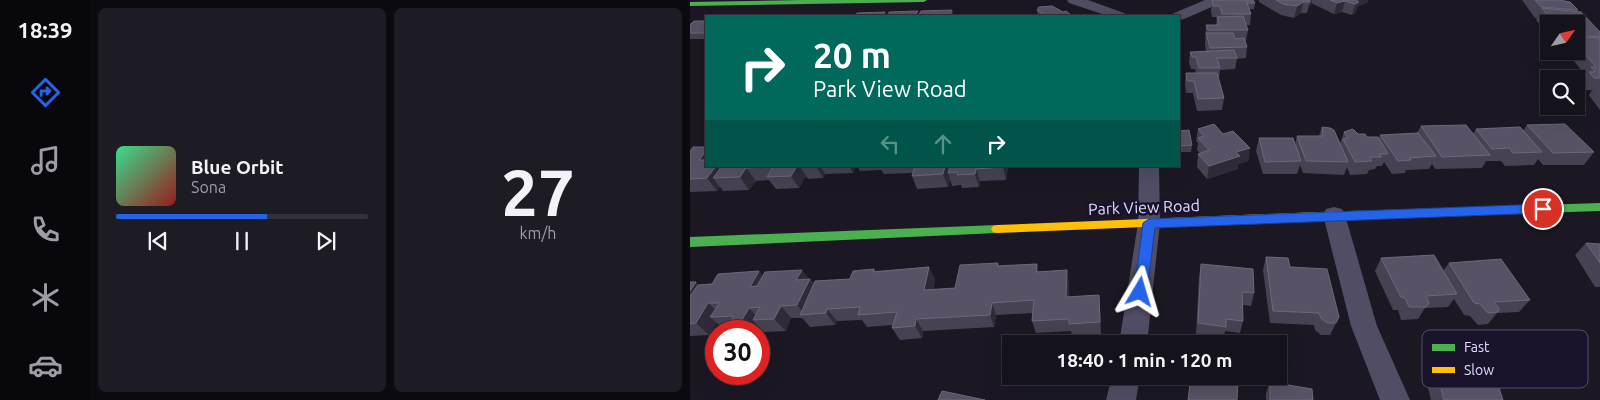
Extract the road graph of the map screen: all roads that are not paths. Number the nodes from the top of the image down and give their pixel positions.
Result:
1 (924, 0) edge
2 (1074, 0) edge
3 (1120, 0) edge
4 (1216, 0) edge
5 (690, 4) edge
6 (1100, 8) junction
7 (1117, 15) edge
8 (1180, 16) edge
9 (1149, 167) edge
10 (1600, 207) edge
11 (1334, 215) junction
12 (1149, 223) junction
13 (690, 242) edge
14 (1134, 335) edge
15 (1124, 385) edge
16 (1121, 400) edge
17 (1395, 400) edge

1 - 5 street
2 - 6 street
3 - 6 street
4 - 8 street
6 - 7 street
9 - 12 street
10 - 11 street, Park View Road
11 - 12 street, Park View Road
11 - 17 street
12 - 13 street, Park View Road
12 - 14 street
15 - 16 street

